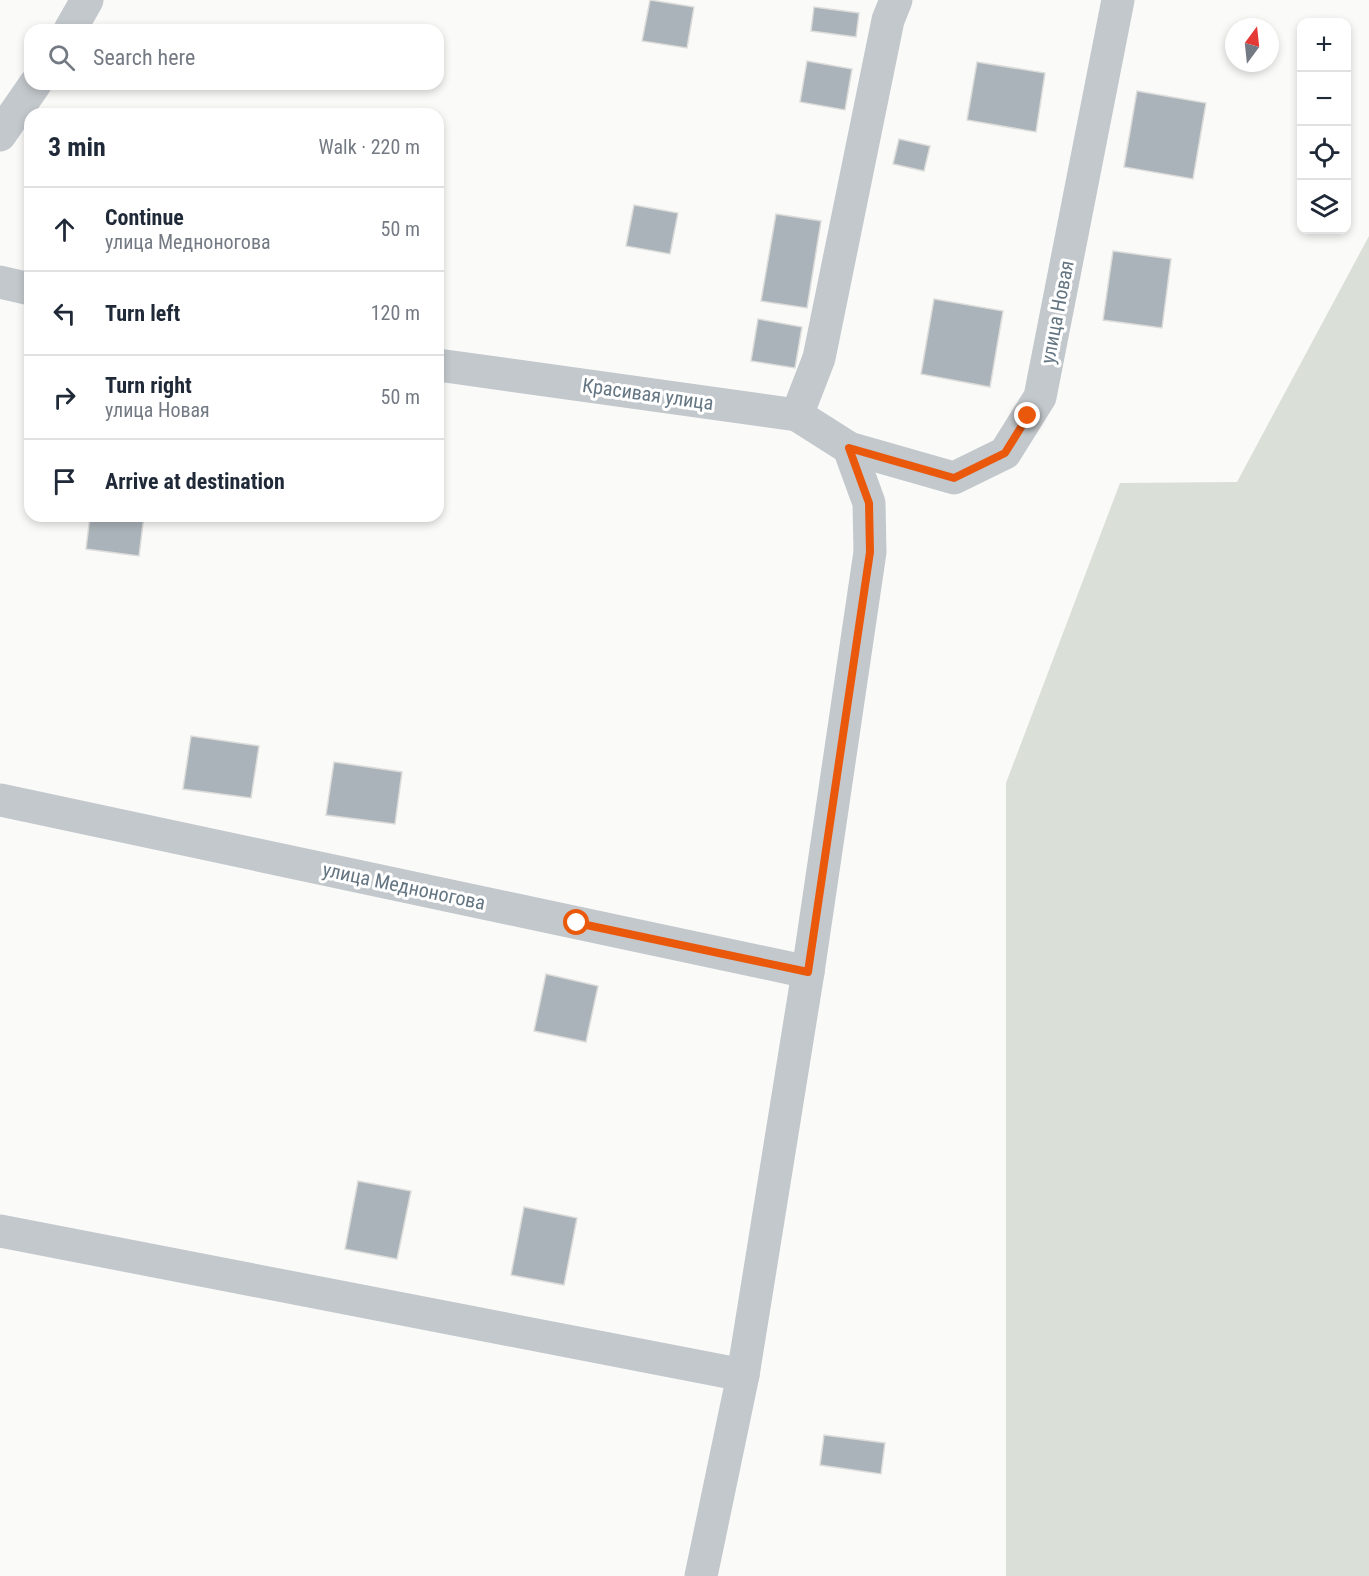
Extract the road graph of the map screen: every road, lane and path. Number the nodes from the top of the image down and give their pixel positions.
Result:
1 (87, 0) edge
2 (1118, 0) edge
3 (884, 7) edge
4 (73, 24) edge
5 (31, 90) edge
6 (0, 135) edge
7 (0, 282) edge
8 (24, 288) edge
9 (444, 366) edge
10 (797, 416) junction
11 (849, 448) junction
12 (0, 801) edge
13 (808, 972) junction
14 (0, 1231) edge
15 (742, 1375) junction
16 (701, 1576) edge

1 - 4 street
2 - 11 street, улица Новая
3 - 10 street
5 - 6 street
7 - 8 street
9 - 10 street, Красивая улица
10 - 11 street, Красивая улица
11 - 13 street
12 - 13 street, улица Медноногова
13 - 15 street
14 - 15 street
15 - 16 street

